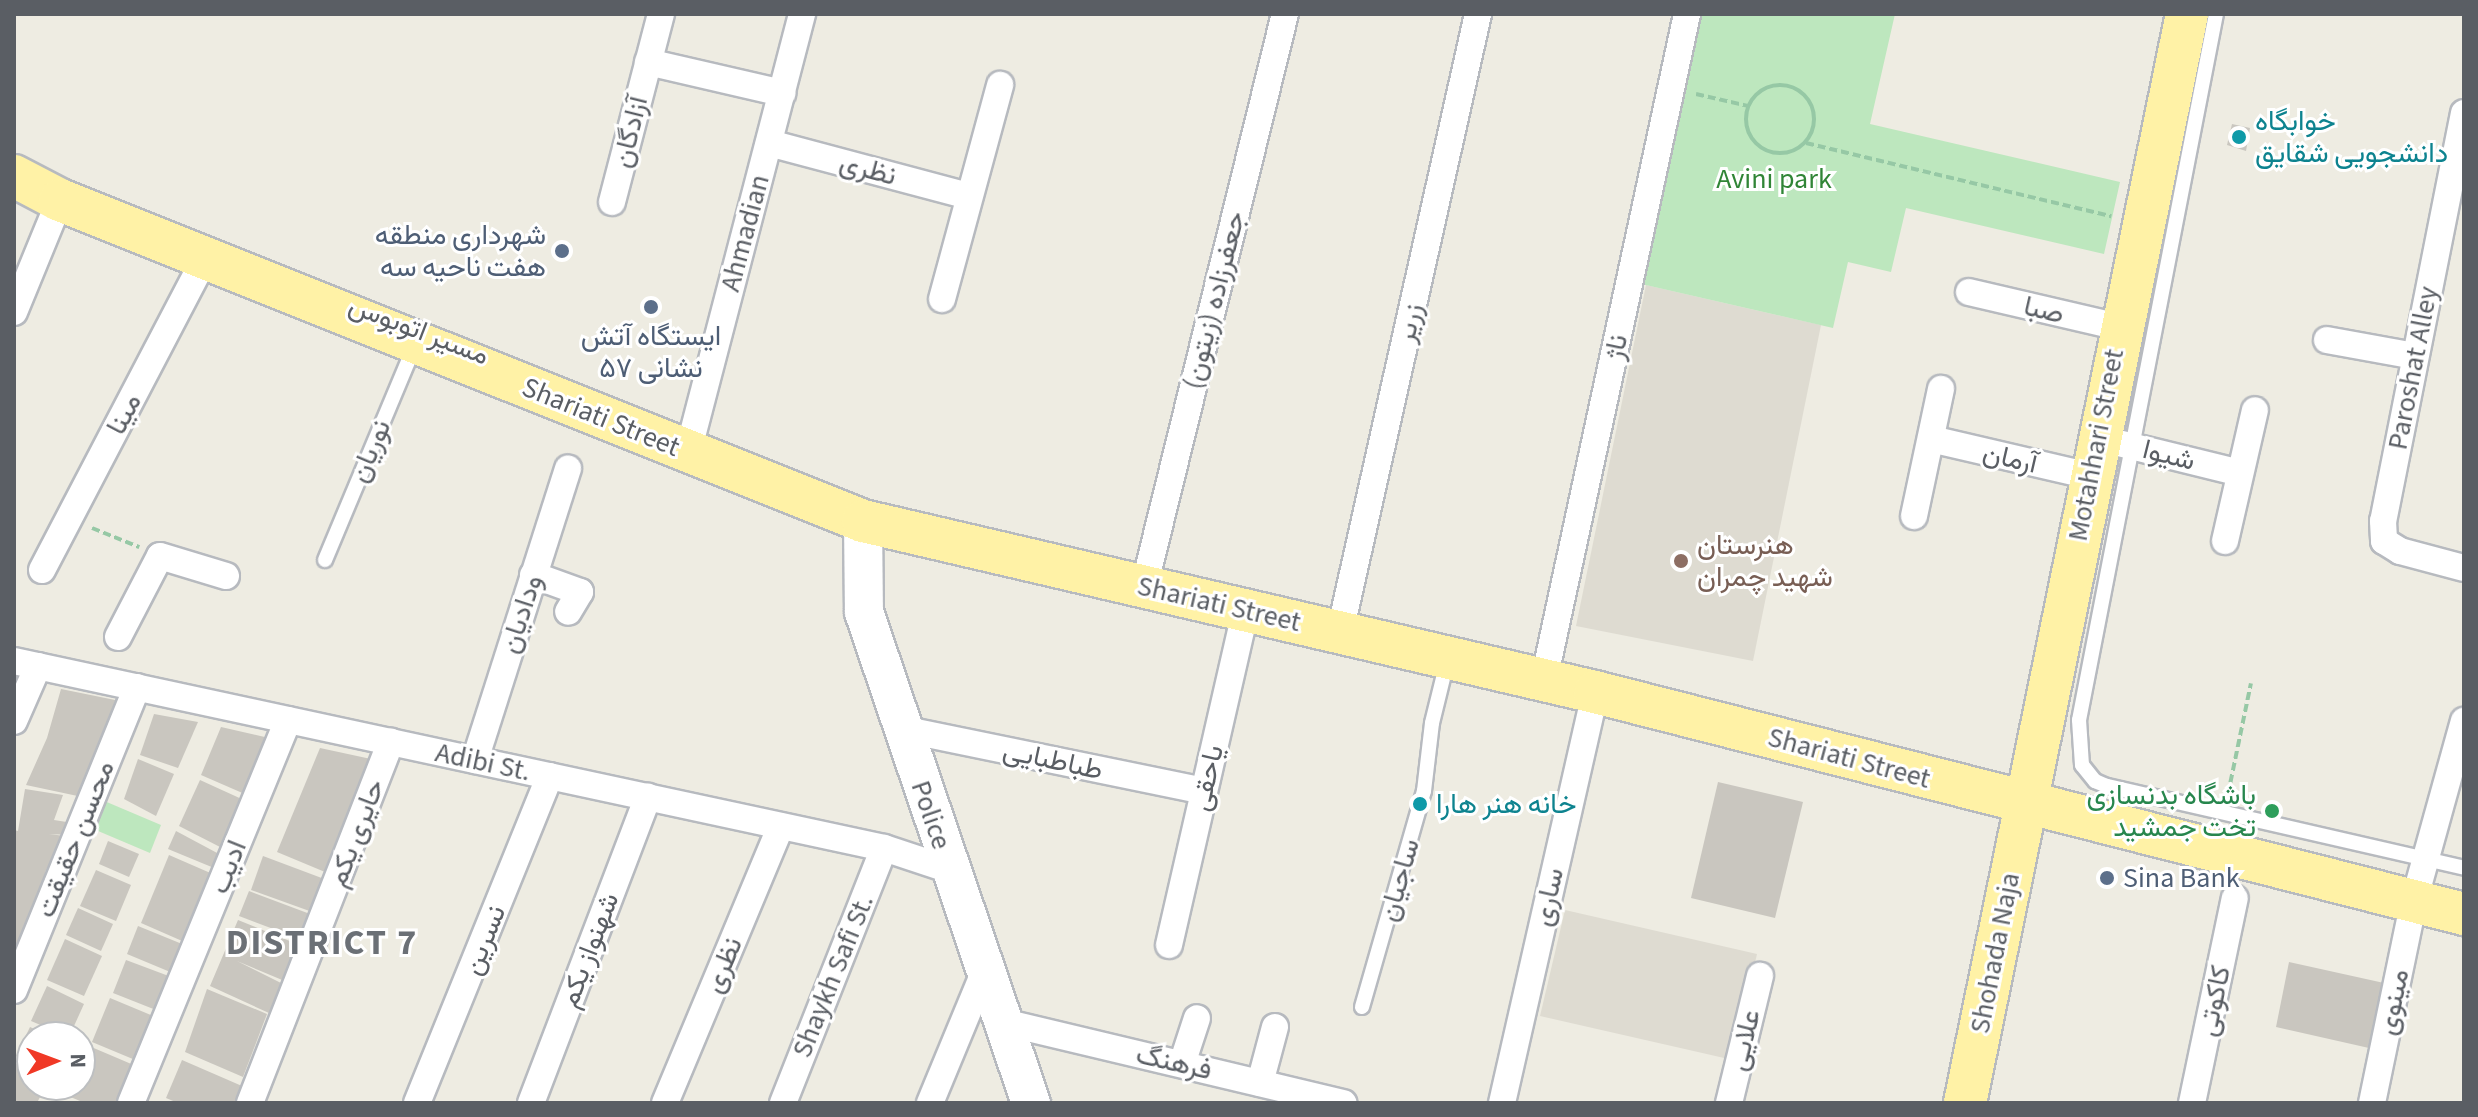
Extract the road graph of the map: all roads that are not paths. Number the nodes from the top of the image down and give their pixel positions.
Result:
1 (802, 14) edge
2 (1285, 14) edge
3 (1478, 14) edge
4 (1687, 14) edge
5 (2175, 14) edge
6 (2187, 14) edge
7 (2216, 14) edge
8 (658, 15) edge
9 (648, 62) junction
10 (1000, 85) dead end
11 (2168, 86) junction
12 (782, 93) junction
13 (2464, 113) edge
14 (769, 143) junction
15 (14, 164) edge
16 (14, 176) edge
17 (968, 196) junction
18 (60, 200) junction
19 (612, 202) dead end
20 (205, 258) junction
21 (1969, 292) dead end
22 (942, 299) dead end
23 (14, 312) edge
24 (2120, 327) junction
25 (2327, 340) dead end
26 (415, 343) junction
27 (2415, 356) junction
28 (1941, 389) dead end
29 (2255, 410) dead end
30 (1931, 439) junction
31 (690, 444) junction
32 (2107, 453) junction
33 (568, 468) dead end
34 (2240, 473) junction
35 (1914, 516) dead end
36 (863, 521) junction
37 (2225, 541) dead end
38 (325, 560) dead end
39 (2464, 568) edge
40 (42, 570) dead end
41 (533, 575) junction
42 (226, 576) dead end
43 (1144, 587) junction
44 (1246, 610) junction
45 (568, 612) dead end
46 (1340, 632) junction
47 (118, 637) dead end
48 (1448, 657) junction
49 (26, 664) edge
50 (1544, 680) junction
51 (137, 687) junction
52 (1595, 692) junction
53 (288, 720) junction
54 (14, 721) edge
55 (2464, 721) edge
56 (902, 729) junction
57 (391, 742) junction
58 (475, 760) junction
59 (550, 776) junction
60 (1204, 791) junction
61 (648, 797) junction
62 (2025, 804) junction
63 (781, 826) junction
64 (884, 848) junction
65 (2425, 860) junction
66 (2464, 868) edge
67 (950, 870) junction
68 (2235, 898) dead end
69 (2414, 901) junction
70 (2464, 914) edge
71 (1169, 945) dead end
72 (985, 970) junction
73 (1760, 976) dead end
74 (14, 990) edge
75 (1362, 1007) dead end
76 (1197, 1018) dead end
77 (1003, 1022) junction
78 (1275, 1027) dead end
79 (1182, 1064) junction
80 (1260, 1083) junction
81 (1329, 1101) edge
82 (131, 1103) edge
83 (250, 1103) edge
84 (417, 1103) edge
85 (531, 1103) edge
86 (665, 1103) edge
87 (783, 1103) edge
88 (930, 1103) edge
89 (1031, 1103) edge
90 (1502, 1103) edge
91 (1729, 1103) edge
92 (1965, 1103) edge
93 (2192, 1103) edge
94 (2372, 1103) edge

1 - 12 street, Ahmadian
2 - 43 street, جعفرزاده (زیتون)
3 - 46 street, زریر
4 - 50 street, ناژ
5 - 11 main road, Motahhari Street
6 - 11 main road, Motahhari Street
7 - 32 lane
8 - 9 street, آزادگان
9 - 12 street, آزادگان
9 - 19 street, آزادگان
10 - 17 street
11 - 24 main road, Motahhari Street
12 - 14 street, Ahmadian
13 - 27 street, Paroshat Alley
14 - 17 street, نظری
14 - 31 street, Ahmadian
15 - 31 lane, مسیر اتوبوس
16 - 18 main road, Shariati Street
17 - 22 street
18 - 20 main road, Shariati Street
18 - 23 street
20 - 26 main road, Shariati Street
20 - 40 street, مینا
21 - 24 street, صبا
24 - 32 main road, Motahhari Street
25 - 27 street
26 - 31 main road, Shariati Street
26 - 38 lane, نوریان
27 - 39 street, Paroshat Alley
28 - 30 street
29 - 34 street
30 - 32 street, آرمان
30 - 35 street
31 - 36 main road, Shariati Street
32 - 34 street, شیوا
32 - 62 main road, Motahhari Street
32 - 65 lane
33 - 41 street, ودادیان
34 - 37 street
36 - 43 main road, Shariati Street
36 - 56 main road, Police
41 - 45 street
41 - 58 street, ودادیان
42 - 47 street
43 - 44 main road, Shariati Street
44 - 46 main road, Shariati Street
44 - 60 street, یاحقی
46 - 48 main road, Shariati Street
48 - 50 main road, Shariati Street
48 - 75 lane, ساجیان
49 - 51 street, Adibi St.
49 - 54 street
50 - 52 main road, Shariati Street
51 - 53 street, Adibi St.
51 - 74 street, محسن حقیقت
52 - 62 main road, Shariati Street
52 - 90 street, ساری
53 - 57 street, Adibi St.
53 - 82 street, ادیب
55 - 65 street, مینوی
56 - 60 street, طباطبایی
56 - 67 main road, Police
57 - 58 street, Adibi St.
57 - 83 street, حایری یکم
58 - 59 street, Adibi St.
59 - 61 street, Adibi St.
59 - 84 street, نسرین
60 - 71 street, یاحقی
61 - 63 street, Adibi St.
61 - 85 street, شهنواز یکم
62 - 69 main road, Shariati Street
62 - 92 main road, Shohada Naja
63 - 64 street, Adibi St.
63 - 86 street, نظری
64 - 67 street, Adibi St.
64 - 87 street, Shaykh Safi St.
65 - 66 lane
65 - 69 street, مینوی
67 - 72 main road, Police
68 - 93 street, کاکوتی
69 - 70 main road, Shariati Street
69 - 94 street, مینوی
72 - 77 main road, Police
72 - 88 street
73 - 91 street, علایی
76 - 79 street
77 - 79 street, فرهنگ
77 - 89 main road, Police
78 - 80 street
79 - 80 street, فرهنگ
80 - 81 street, فرهنگ

